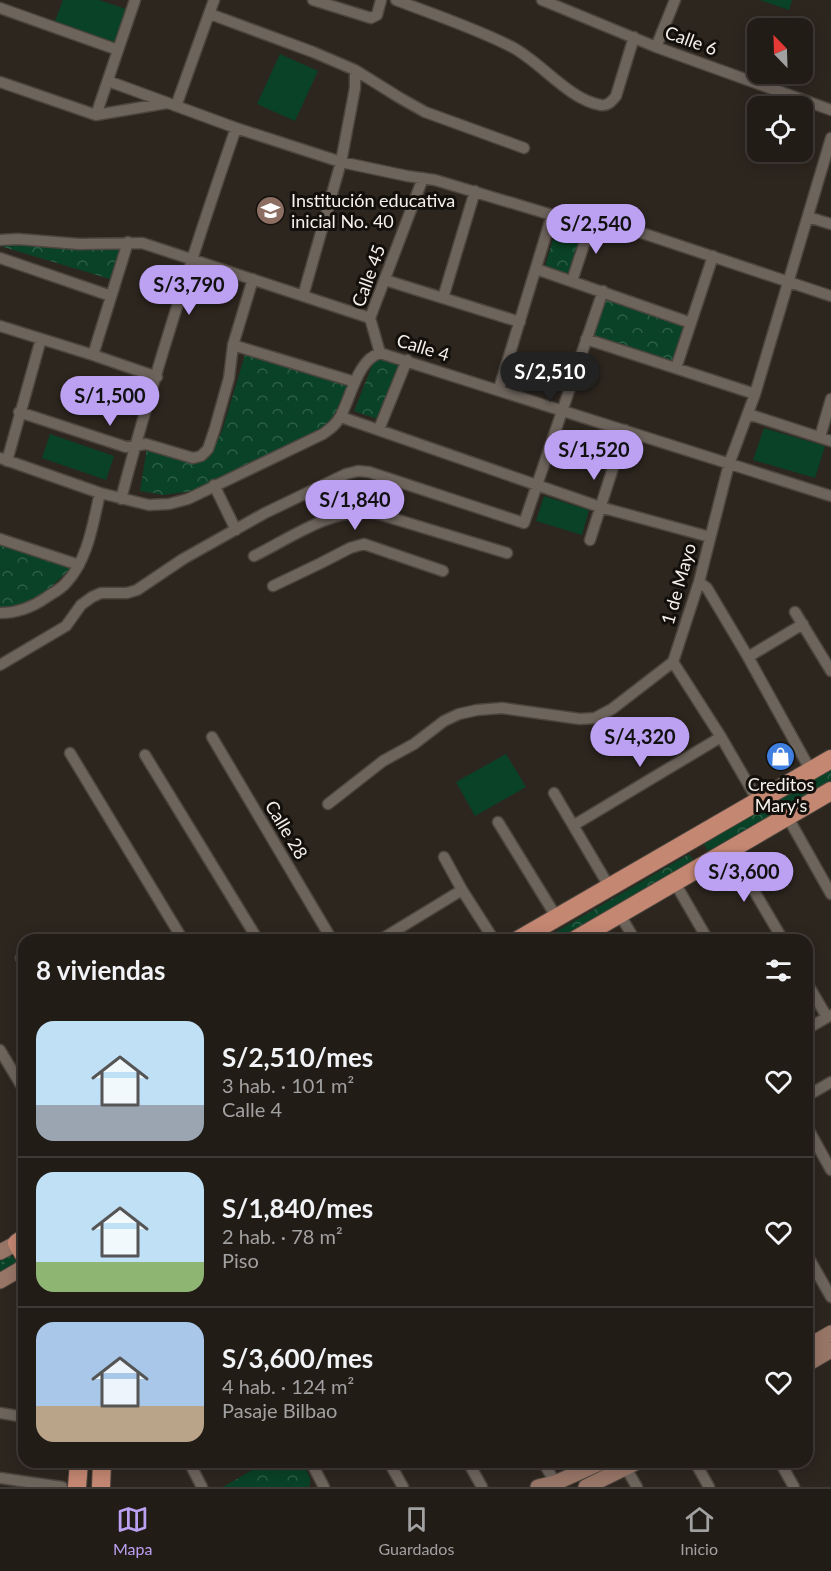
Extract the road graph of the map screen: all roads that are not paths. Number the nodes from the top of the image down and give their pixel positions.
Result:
1 (135, 0) edge
2 (214, 0) edge
3 (313, 0) edge
4 (381, 0) edge
5 (396, 0) edge
6 (675, 0) edge
7 (546, 1) edge
8 (0, 8) edge
9 (210, 14) junction
10 (634, 37) junction
11 (656, 47) junction
12 (118, 50) junction
13 (355, 70) junction
14 (108, 81) junction
15 (0, 82) edge
16 (171, 104) junction
17 (831, 110) edge
18 (96, 115) junction
19 (236, 128) junction
20 (831, 138) edge
21 (524, 148) dead end
22 (341, 162) junction
23 (423, 178) junction
24 (475, 191) junction
25 (552, 215) junction
26 (808, 217) junction
27 (592, 220) junction
28 (831, 224) edge
29 (0, 240) edge
30 (128, 242) junction
31 (713, 256) junction
32 (0, 258) edge
33 (192, 259) junction
34 (536, 269) junction
35 (253, 279) junction
36 (385, 280) junction
37 (572, 281) junction
38 (788, 282) junction
39 (603, 291) junction
40 (111, 296) junction
41 (303, 296) junction
42 (831, 296) edge
43 (443, 298) junction
44 (370, 318) junction
45 (520, 322) junction
46 (691, 323) junction
47 (0, 326) edge
48 (41, 339) junction
49 (586, 339) junction
50 (233, 345) junction
51 (380, 353) junction
52 (93, 355) junction
53 (407, 360) junction
54 (676, 368) junction
55 (157, 377) junction
56 (355, 382) junction
57 (499, 389) junction
58 (754, 394) junction
59 (831, 399) edge
60 (563, 410) junction
61 (19, 412) junction
62 (748, 414) junction
63 (341, 417) junction
64 (379, 429) junction
65 (625, 430) junction
66 (819, 437) junction
67 (831, 441) edge
68 (135, 446) junction
69 (3, 459) edge
70 (729, 464) junction
71 (214, 485) junction
72 (537, 485) junction
73 (100, 493) junction
74 (831, 496) edge
75 (121, 499) junction
76 (600, 507) junction
77 (236, 530) junction
78 (710, 537) junction
79 (0, 539) edge
80 (590, 540) dead end
81 (507, 554) dead end
82 (254, 556) dead end
83 (79, 566) junction
84 (443, 571) dead end
85 (699, 582) junction
86 (273, 586) dead end
87 (795, 612) dead end
88 (0, 613) edge
89 (803, 624) junction
90 (748, 657) junction
91 (673, 662) junction
92 (1, 663) edge
93 (831, 670) edge
94 (213, 737) dead end
95 (721, 737) junction
96 (69, 753) dead end
97 (145, 754) dead end
98 (831, 759) edge
99 (811, 771) junction
100 (831, 791) edge
101 (554, 793) dead end
102 (758, 801) junction
103 (328, 804) dead end
104 (787, 816) junction
105 (498, 822) dead end
106 (574, 825) junction
107 (692, 839) junction
108 (730, 850) junction
109 (444, 857) dead end
110 (707, 864) junction
111 (675, 883) junction
112 (610, 888) junction
113 (462, 890) junction
114 (831, 894) edge
115 (620, 915) junction
116 (557, 918) junction
117 (179, 934) edge
118 (254, 934) edge
119 (328, 934) edge
120 (390, 934) edge
121 (490, 934) edge
122 (529, 934) edge
123 (586, 934) edge
124 (631, 934) edge
125 (705, 934) edge
126 (779, 934) edge
127 (813, 991) edge
128 (829, 1016) edge
129 (813, 1025) edge
130 (0, 1050) edge
131 (18, 1080) edge
132 (831, 1082) edge
133 (813, 1092) edge
134 (813, 1150) edge
135 (831, 1170) edge
136 (18, 1246) edge
137 (0, 1252) edge
138 (813, 1266) edge
139 (18, 1270) edge
140 (0, 1281) edge
141 (831, 1297) edge
142 (831, 1333) edge
143 (813, 1344) edge
144 (831, 1350) edge
145 (813, 1360) edge
146 (0, 1413) edge
147 (18, 1416) edge
148 (79, 1468) edge
149 (102, 1468) edge
150 (192, 1468) edge
151 (314, 1468) edge
152 (392, 1468) edge
153 (471, 1468) edge
154 (546, 1468) edge
155 (590, 1468) edge
156 (626, 1468) edge
157 (633, 1468) edge
158 (698, 1468) edge
159 (784, 1468) edge
160 (0, 1478) edge
161 (556, 1485) edge
162 (62, 1487) edge
163 (77, 1487) edge
164 (101, 1487) edge
165 (202, 1487) edge
166 (324, 1487) edge
167 (403, 1487) edge
168 (482, 1487) edge
169 (538, 1487) edge
170 (586, 1487) edge
171 (637, 1487) edge
172 (709, 1487) edge
173 (795, 1487) edge

1 - 12 street
2 - 9 street
3 - 4 street
5 - 10 street
6 - 11 street
7 - 10 street, Calle 6
8 - 12 street
9 - 13 street
9 - 16 street
10 - 11 street, Calle 6
11 - 17 street, Calle 6
12 - 14 street
13 - 21 street
13 - 22 street
14 - 16 street
14 - 18 street
15 - 18 street
16 - 18 street
16 - 19 street
19 - 22 street
19 - 33 street
20 - 26 street, 1 de Mayo
22 - 23 street
22 - 41 street
23 - 24 street
23 - 36 street, Calle 45
24 - 25 street
24 - 43 street
25 - 27 street
25 - 34 street
26 - 28 street
26 - 38 street, 1 de Mayo
27 - 31 street
27 - 37 street
29 - 30 street
30 - 33 street
30 - 40 street
31 - 38 street
31 - 46 street
32 - 40 street
33 - 35 street
33 - 55 street
34 - 37 street
34 - 45 street
35 - 41 street
35 - 50 street
36 - 43 street
36 - 44 street, Calle 45
37 - 39 street
38 - 42 street
38 - 58 street, 1 de Mayo
39 - 46 street
39 - 49 street
40 - 52 street
41 - 44 street
43 - 45 street
44 - 51 street, Calle 45
45 - 57 street
46 - 54 street
47 - 48 street
48 - 52 street
48 - 61 street
49 - 54 street
49 - 60 street
50 - 56 street
50 - 68 street
51 - 53 street, Calle 4
51 - 56 street
52 - 55 street
53 - 57 street, Calle 4
53 - 64 street
54 - 58 street
55 - 68 street
56 - 63 street
57 - 60 street, Calle 4
58 - 62 street, 1 de Mayo
59 - 66 street
60 - 65 street, Calle 4
60 - 72 street
61 - 68 street
61 - 69 street
62 - 66 street
62 - 70 street, 1 de Mayo
63 - 64 street
63 - 71 street
64 - 72 street
65 - 70 street, Calle 4
65 - 76 street
66 - 67 street
68 - 75 street
69 - 73 street
70 - 74 street, Calle 4
70 - 78 street, 1 de Mayo
71 - 75 street
71 - 77 street
72 - 76 street
72 - 77 street
73 - 75 street
73 - 83 street
76 - 78 street
76 - 80 street
77 - 92 street
78 - 85 street, 1 de Mayo
79 - 83 street
81 - 82 street
83 - 88 street
84 - 86 street
85 - 90 street
85 - 91 street, 1 de Mayo
87 - 89 street
89 - 90 street
89 - 93 street
90 - 99 street
91 - 95 street
91 - 103 street
94 - 119 street, Calle 28
95 - 102 street
95 - 106 street
96 - 117 street
97 - 118 street
98 - 99 main road
99 - 102 main road
100 - 104 main road
101 - 106 street
102 - 107 main road
104 - 108 main road
104 - 114 street
105 - 116 street
106 - 112 street
107 - 110 main road
107 - 112 main road
108 - 110 main road
108 - 126 street
109 - 113 street
110 - 111 main road
111 - 115 main road
111 - 125 street
112 - 116 main road
113 - 120 street
113 - 121 street
115 - 123 main road
115 - 124 street
116 - 122 main road
127 - 128 street
128 - 129 street
130 - 131 street
132 - 133 street
134 - 135 street
136 - 137 street
138 - 141 street
139 - 140 street
142 - 143 street
144 - 145 street
146 - 147 street
148 - 163 main road
149 - 164 main road
150 - 165 street
151 - 166 street
152 - 167 street
153 - 168 street
154 - 161 street
155 - 161 street
156 - 170 street
157 - 171 street
158 - 172 street
159 - 173 street
160 - 162 street
161 - 169 street

